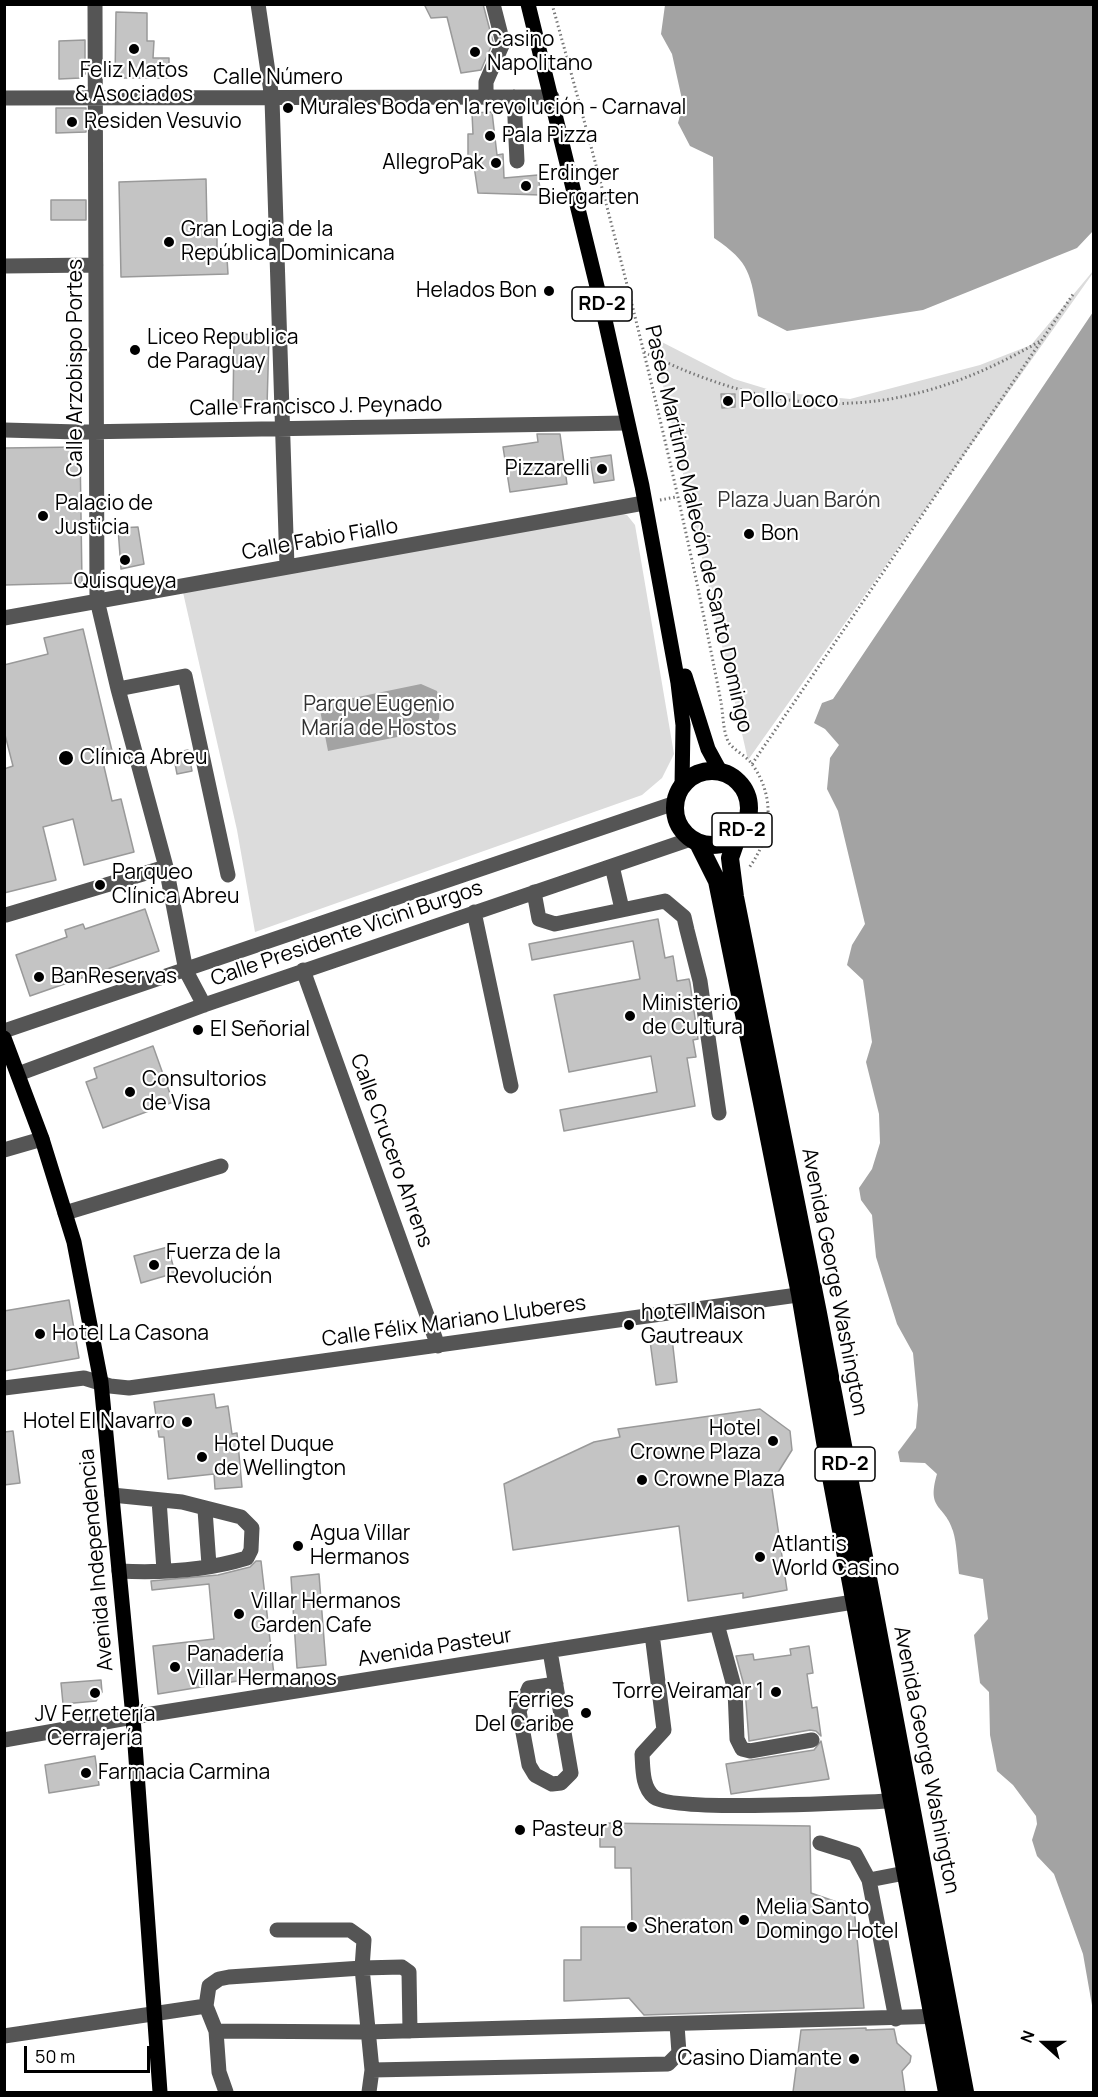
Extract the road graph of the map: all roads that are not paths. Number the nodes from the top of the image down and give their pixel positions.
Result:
1 (95, 4) edge
2 (258, 4) edge
3 (493, 4) edge
4 (528, 4) edge
5 (514, 97) junction
6 (552, 97) junction
7 (4, 98) edge
8 (486, 98) junction
9 (97, 99) junction
10 (272, 99) junction
11 (517, 161) dead end
12 (96, 265) junction
13 (4, 266) edge
14 (627, 423) junction
15 (282, 429) junction
16 (4, 430) edge
17 (98, 431) junction
18 (644, 503) junction
19 (287, 567) junction
20 (97, 600) junction
21 (665, 606) junction
22 (4, 618) edge
23 (118, 689) junction
24 (720, 771) junction
25 (682, 786) junction
26 (675, 803) junction
27 (738, 835) junction
28 (695, 841) junction
29 (612, 866) junction
30 (166, 867) junction
31 (228, 875) dead end
32 (534, 892) junction
33 (622, 909) junction
34 (474, 912) junction
35 (6, 915) edge
36 (303, 970) junction
37 (186, 971) junction
38 (204, 1005) junction
39 (4, 1031) edge
40 (4, 1038) edge
41 (18, 1074) junction
42 (511, 1086) dead end
43 (718, 1113) dead end
44 (42, 1139) junction
45 (4, 1150) edge
46 (221, 1166) dead end
47 (65, 1213) junction
48 (807, 1294) junction
49 (438, 1346) junction
50 (101, 1382) junction
51 (4, 1388) edge
52 (112, 1495) junction
53 (159, 1500) junction
54 (205, 1510) junction
55 (209, 1565) junction
56 (164, 1570) junction
57 (119, 1571) junction
58 (864, 1600) junction
59 (717, 1624) junction
60 (652, 1634) junction
61 (550, 1650) junction
62 (556, 1684) junction
63 (133, 1717) junction
64 (4, 1740) edge
65 (812, 1740) dead end
66 (892, 1801) junction
67 (820, 1843) dead end
68 (905, 1873) junction
69 (869, 1880) junction
70 (277, 1930) dead end
71 (362, 1968) junction
72 (206, 2006) junction
73 (153, 2012) junction
74 (942, 2016) junction
75 (896, 2019) junction
76 (677, 2025) junction
77 (216, 2031) junction
78 (410, 2031) junction
79 (366, 2032) junction
80 (4, 2036) edge
81 (372, 2070) junction
82 (160, 2092) edge
83 (226, 2092) edge
84 (369, 2092) edge
85 (947, 2092) edge
86 (965, 2092) edge

1 - 9 street, Calle Arzobispo Portes
2 - 10 street
3 - 8 street
4 - 6 main road, RD-2
5 - 6 street, Calle Número
5 - 8 street, Calle Número
5 - 11 street
6 - 14 main road, RD-2
7 - 9 street, Calle Número
8 - 10 street, Calle Número
9 - 10 street, Calle Número
9 - 12 street, Calle Arzobispo Portes
10 - 15 street
12 - 13 street
12 - 17 street, Calle Arzobispo Portes
14 - 15 street, Calle Francisco J. Peynado
14 - 18 main road, RD-2
15 - 17 street, Calle Francisco J. Peynado
15 - 19 street
16 - 17 street, Calle Francisco J. Peynado
17 - 20 street, Calle Arzobispo Portes
18 - 19 street, Calle Fabio Fiallo
18 - 21 main road, RD-2
19 - 20 street, Calle Fabio Fiallo
20 - 22 street, Calle Fabio Fiallo
20 - 23 street, Calle Arzobispo Portes
21 - 24 main road, RD-2
21 - 25 main road, RD-2
23 - 30 street, Calle Arzobispo Portes
23 - 31 street
24 - 25 highway
24 - 27 highway, RD-2
25 - 26 highway, RD-2
26 - 28 highway, RD-2
26 - 37 street, Calle Presidente Vicini Burgos
27 - 28 highway, RD-2
27 - 48 highway, Avenida George Washington / RD-2
28 - 29 street, Calle Presidente Vicini Burgos
28 - 48 highway, Avenida George Washington / RD-2
29 - 32 street, Calle Presidente Vicini Burgos
29 - 33 street
30 - 35 street
30 - 37 street, Calle Arzobispo Portes
32 - 33 street
32 - 34 street, Calle Presidente Vicini Burgos
33 - 43 street
34 - 36 street, Calle Presidente Vicini Burgos
34 - 42 street
36 - 38 street, Calle Presidente Vicini Burgos
36 - 49 street, Calle Crucero Ahrens
37 - 38 street, Calle Arzobispo Portes
37 - 39 street, Calle Presidente Vicini Burgos
38 - 41 street, Calle Presidente Vicini Burgos
40 - 41 main road, Avenida Independencia
41 - 44 main road, Avenida Independencia
44 - 45 street
44 - 47 main road, Avenida Independencia
46 - 47 street
47 - 50 main road, Avenida Independencia
48 - 49 street, Calle Félix Mariano Lluberes
48 - 58 highway, Avenida George Washington / RD-2
49 - 50 street, Calle Félix Mariano Lluberes
50 - 51 street, Calle Félix Mariano Lluberes
50 - 52 main road, Avenida Independencia
52 - 53 street
52 - 57 main road, Avenida Independencia
53 - 54 street
53 - 56 street
54 - 55 street
54 - 55 street
55 - 56 street
56 - 57 street
57 - 63 main road, Avenida Independencia
58 - 59 street, Avenida Pasteur
58 - 66 highway, Avenida George Washington / RD-2
58 - 74 highway, Avenida George Washington / RD-2
59 - 60 street, Avenida Pasteur
59 - 65 street
60 - 61 street, Avenida Pasteur
60 - 66 street
61 - 62 street
61 - 63 street, Avenida Pasteur
62 - 62 street
63 - 64 street, Avenida Pasteur
63 - 73 main road, Avenida Independencia
66 - 68 highway, Avenida George Washington / RD-2
67 - 69 street
68 - 69 street
68 - 74 highway, Avenida George Washington / RD-2
69 - 75 street
70 - 71 street
71 - 72 street
71 - 78 street
71 - 79 street
72 - 73 street
72 - 77 street
73 - 80 street
73 - 82 main road, Avenida Independencia
74 - 75 street
74 - 85 highway, Avenida George Washington / RD-2
74 - 86 highway, Avenida George Washington / RD-2
75 - 76 street
76 - 78 street
76 - 81 street
77 - 79 street
77 - 83 street
78 - 79 street
79 - 81 street
81 - 84 street

